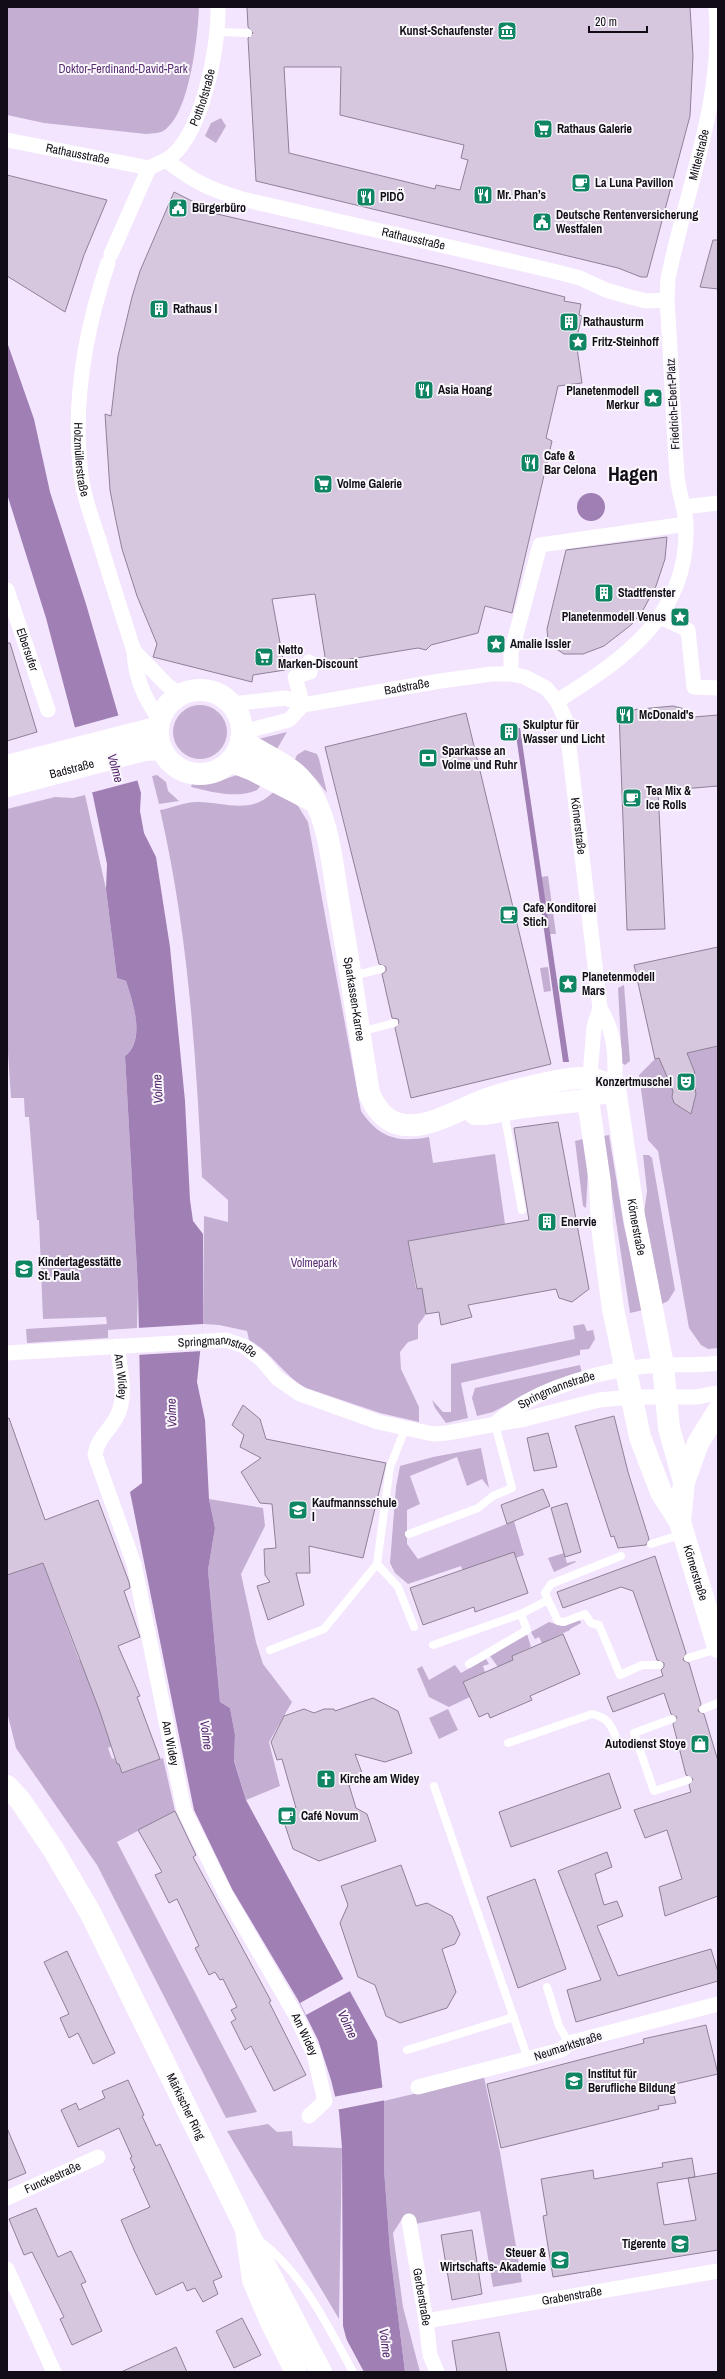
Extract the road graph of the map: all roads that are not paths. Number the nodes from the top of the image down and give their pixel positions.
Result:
1 (218, 7) edge
2 (716, 7) edge
3 (718, 26) edge
4 (217, 32) junction
5 (248, 33) dead end
6 (7, 140) edge
7 (166, 160) junction
8 (148, 168) junction
9 (667, 300) junction
10 (718, 503) edge
11 (684, 508) junction
12 (686, 524) junction
13 (7, 590) edge
14 (660, 617) junction
15 (134, 651) junction
16 (308, 662) dead end
17 (511, 674) junction
18 (718, 688) edge
19 (181, 695) junction
20 (557, 701) junction
21 (231, 704) junction
22 (303, 705) junction
23 (48, 710) dead end
24 (152, 736) junction
25 (241, 736) junction
26 (74, 758) junction
27 (230, 761) junction
28 (7, 766) edge
29 (7, 786) edge
30 (315, 802) junction
31 (381, 969) dead end
32 (351, 976) junction
33 (600, 1008) junction
34 (394, 1023) dead end
35 (360, 1032) junction
36 (588, 1078) junction
37 (614, 1088) junction
38 (588, 1100) junction
39 (504, 1111) junction
40 (459, 1113) junction
41 (522, 1210) dead end
42 (117, 1346) junction
43 (7, 1353) edge
44 (718, 1363) edge
45 (662, 1365) junction
46 (625, 1370) junction
47 (718, 1393) edge
48 (631, 1396) junction
49 (667, 1396) junction
50 (718, 1411) edge
51 (495, 1424) junction
52 (405, 1429) junction
53 (684, 1482) junction
54 (682, 1528) junction
55 (409, 1534) dead end
56 (651, 1544) dead end
57 (621, 1556) dead end
58 (378, 1564) junction
59 (548, 1600) junction
60 (520, 1614) junction
61 (414, 1627) dead end
62 (717, 1639) edge
63 (433, 1645) dead end
64 (270, 1650) dead end
65 (688, 1658) dead end
66 (469, 1664) dead end
67 (659, 1665) dead end
68 (718, 1703) edge
69 (703, 1709) dead end
70 (672, 1719) dead end
71 (616, 1735) dead end
72 (508, 1743) dead end
73 (688, 1780) dead end
74 (7, 1786) edge
75 (434, 1786) dead end
76 (7, 1808) edge
77 (53, 1849) junction
78 (546, 1987) dead end
79 (718, 2004) edge
80 (514, 2017) junction
81 (570, 2043) junction
82 (407, 2050) dead end
83 (528, 2058) junction
84 (418, 2087) dead end
85 (309, 2116) dead end
86 (98, 2157) dead end
87 (7, 2198) edge
88 (409, 2221) dead end
89 (246, 2229) junction
90 (7, 2269) edge
91 (718, 2271) edge
92 (426, 2321) junction
93 (318, 2368) edge
94 (290, 2370) edge
95 (54, 2372) edge
96 (353, 2372) edge
97 (437, 2372) edge

1 - 4 street, Potthofstraße
2 - 3 street, Mittelstraße
3 - 9 street, Mittelstraße
4 - 5 lane
4 - 7 street, Potthofstraße
6 - 8 street, Rathausstraße
7 - 8 street, Potthofstraße
7 - 9 street, Rathausstraße
8 - 15 street, Holzmüllerstraße
9 - 11 street, Friedrich-Ebert-Platz
10 - 11 street
11 - 12 street, Friedrich-Ebert-Platz
12 - 14 street, Friedrich-Ebert-Platz
12 - 17 street
13 - 23 street, Elbersufer
14 - 18 street
14 - 20 street, Friedrich-Ebert-Platz
15 - 19 street, Holzmüllerstraße
15 - 24 street, Holzmüllerstraße
16 - 22 street
17 - 20 street, Körnerstraße
17 - 22 street, Badstraße
19 - 21 street
19 - 24 street
20 - 33 street, Körnerstraße
21 - 22 street
21 - 25 street
22 - 25 street
24 - 26 street, Badstraße
24 - 27 street
25 - 27 street
25 - 30 street, Sparkassen-Karree
26 - 28 street, Badstraße
26 - 29 street, Badstraße
27 - 30 street
30 - 32 street, Sparkassen-Karree
31 - 32 lane
32 - 35 street, Sparkassen-Karree
33 - 36 street, Körnerstraße
33 - 37 street, Körnerstraße
34 - 35 lane
35 - 40 street, Sparkassen-Karree
36 - 37 street
36 - 38 street, Körnerstraße
36 - 40 street, Sparkassen-Karree
37 - 38 street
37 - 45 street, Körnerstraße
38 - 39 street, Sparkassen-Karree
38 - 46 street, Körnerstraße
39 - 40 street, Sparkassen-Karree
39 - 41 lane
42 - 43 street, Springmannstraße
42 - 52 street, Springmannstraße
42 - 85 street, Am Widey
44 - 45 street
45 - 46 street
45 - 49 street, Körnerstraße
46 - 48 street, Körnerstraße
46 - 51 street, Springmannstraße
47 - 49 street, Springmannstraße
48 - 49 street, Springmannstraße
48 - 51 street, Springmannstraße
48 - 54 street, Körnerstraße
49 - 53 street, Körnerstraße
50 - 53 street
51 - 52 street, Springmannstraße
51 - 55 lane
52 - 58 lane
53 - 54 street, Körnerstraße
54 - 56 lane
54 - 62 street, Körnerstraße
57 - 59 lane
58 - 61 lane
58 - 64 lane
59 - 60 lane
59 - 67 lane
60 - 63 lane
60 - 66 lane
62 - 65 lane
68 - 69 lane
70 - 73 lane
71 - 72 lane
74 - 77 street, Märkischer Ring
75 - 80 lane
76 - 77 street, Märkischer Ring
77 - 89 street, Märkischer Ring
78 - 81 lane
79 - 81 street, Neumarktstraße
80 - 82 lane
80 - 83 lane
81 - 83 street, Neumarktstraße
83 - 84 street, Neumarktstraße
86 - 87 street, Funckestraße
88 - 92 street, Gerberstraße
89 - 93 street
89 - 94 street, Märkischer Ring
89 - 96 lane
90 - 95 street
91 - 92 street, Grabenstraße
92 - 97 street, Gerberstraße

